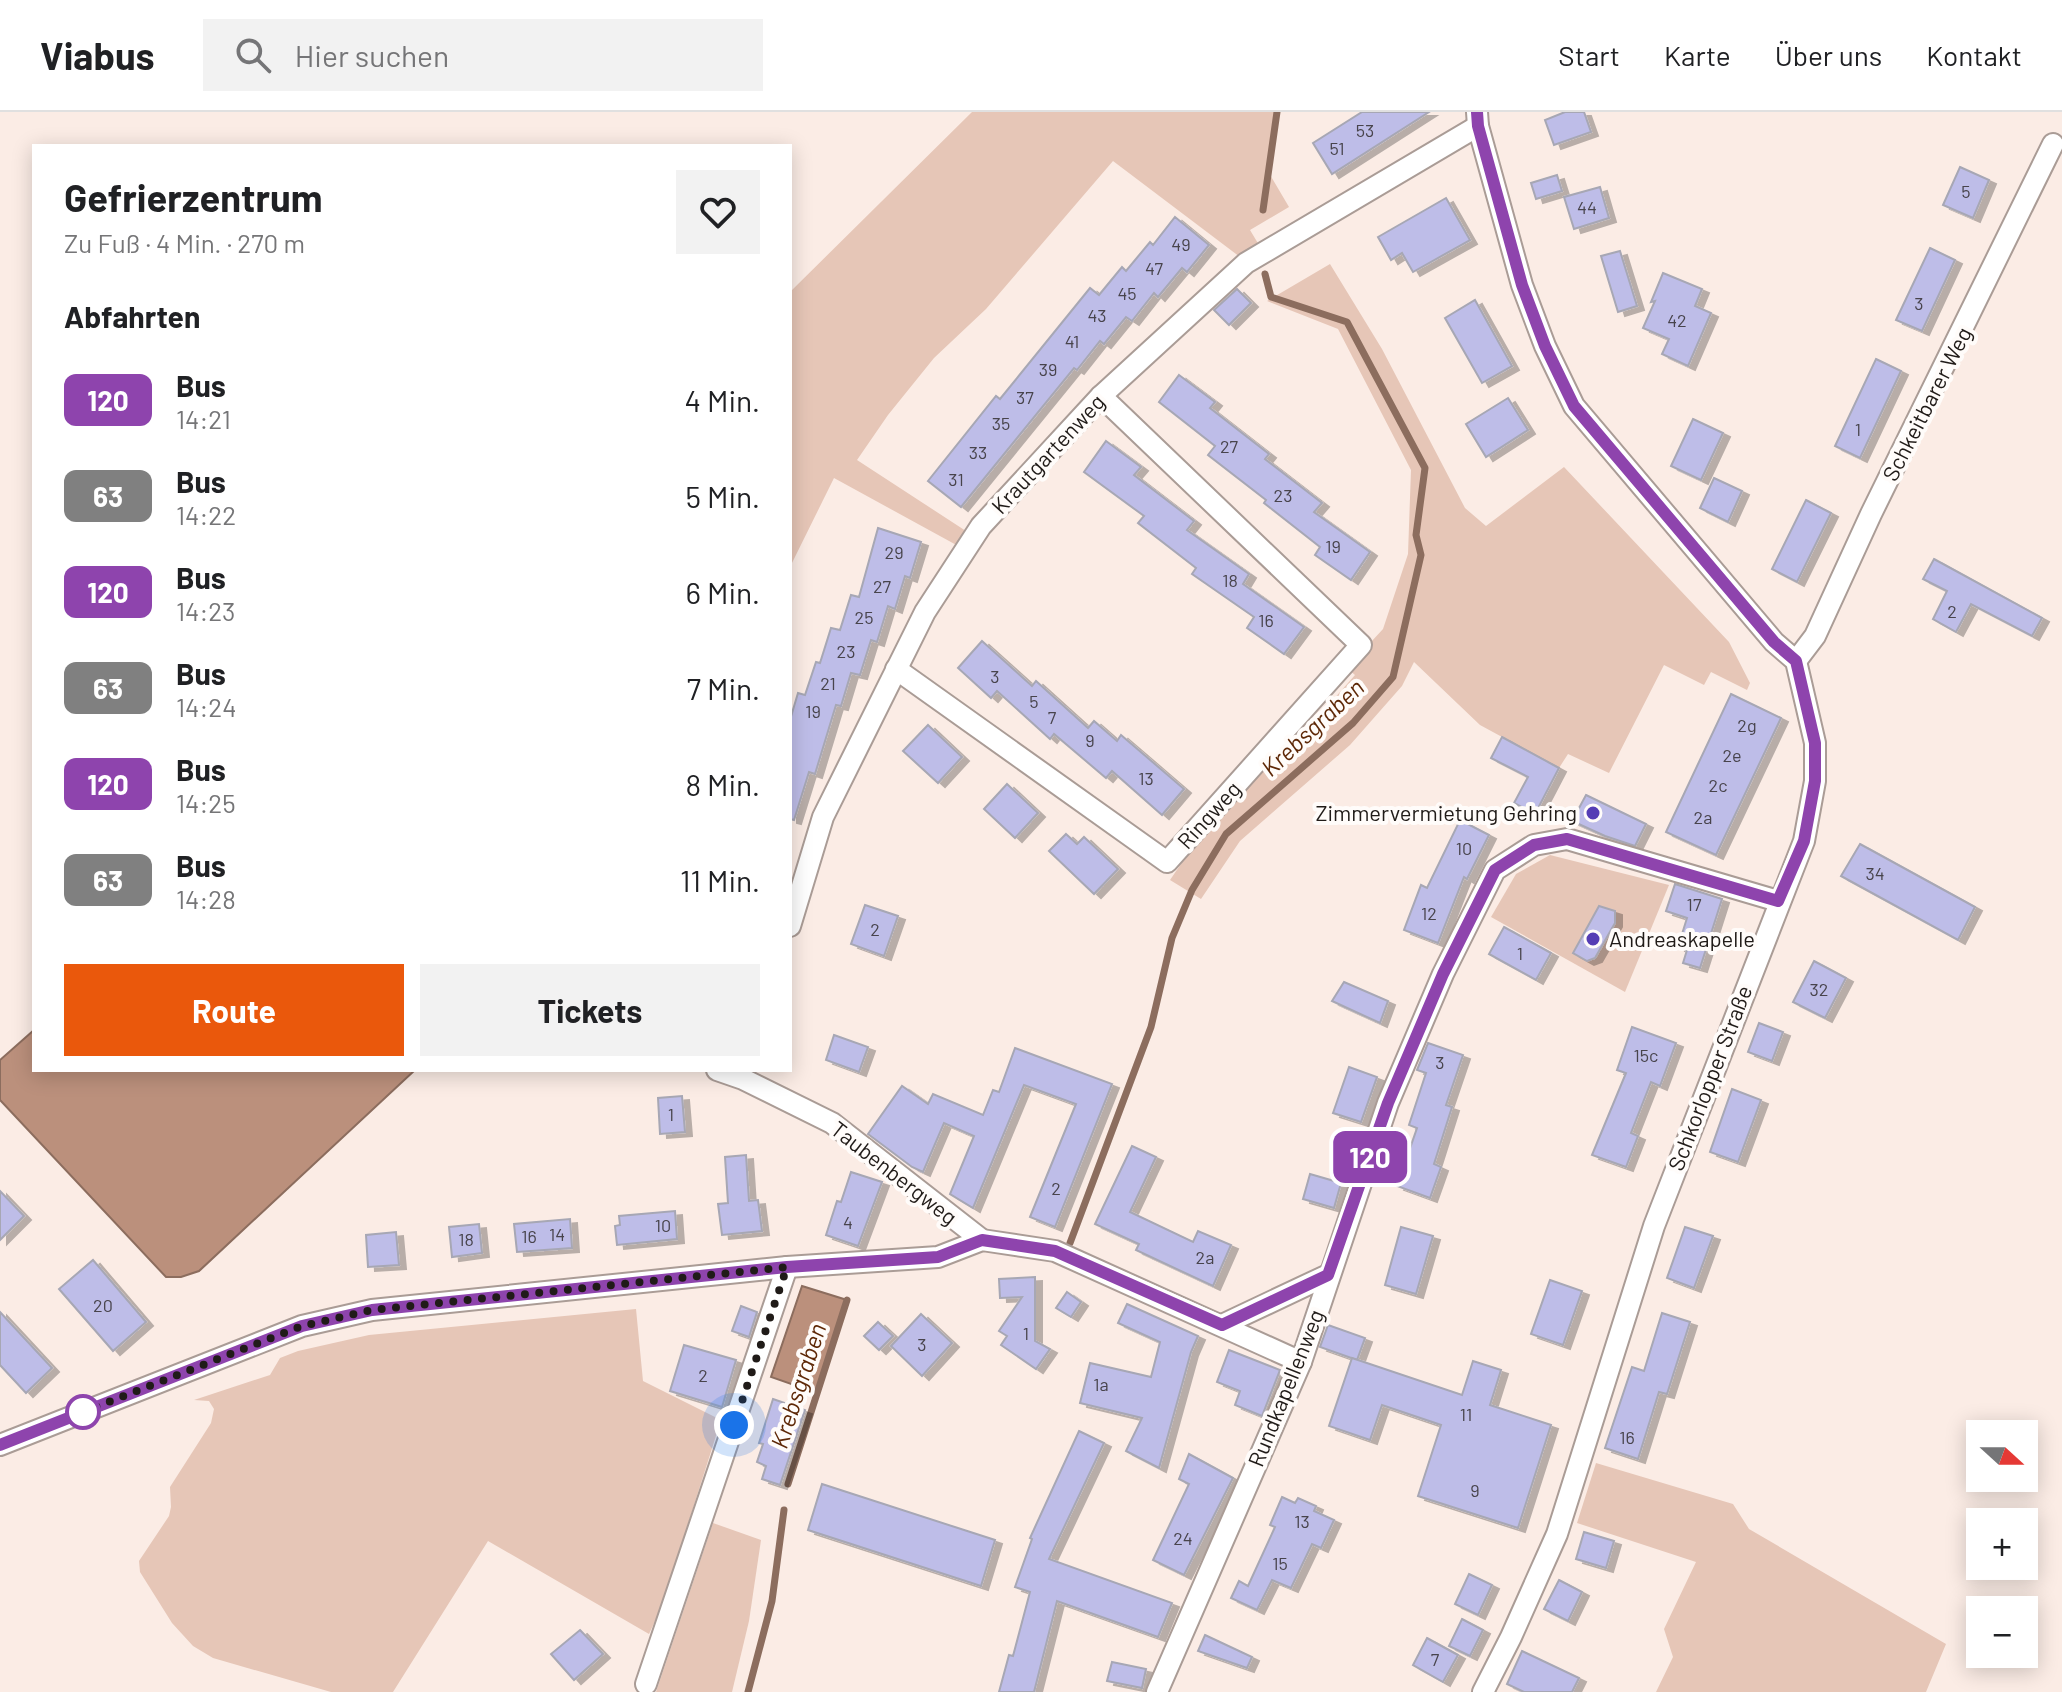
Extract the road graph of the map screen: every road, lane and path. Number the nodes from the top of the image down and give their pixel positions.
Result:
1 (1478, 119) edge
2 (2053, 144) dead end
3 (1101, 396) junction
4 (1796, 661) junction
5 (896, 669) junction
6 (1778, 901) junction
7 (792, 919) edge
8 (744, 1074) edge
9 (982, 1240) junction
10 (787, 1267) junction
11 (1328, 1275) junction
12 (1222, 1325) junction
13 (1301, 1362) junction
14 (0, 1445) edge
15 (646, 1684) dead end
16 (1157, 1692) edge
17 (1483, 1692) edge

1 - 3 street, Krautgartenweg
1 - 4 street
2 - 4 street, Schkeitbarer Weg
3 - 5 street, Krautgartenweg
3 - 5 street, Ringweg
4 - 6 street, Schkorlopper Straße
5 - 7 street, Krautgartenweg
6 - 11 street, Rundkapellenweg
6 - 17 street, Schkorlopper Straße
8 - 9 street, Taubenbergweg
9 - 10 street
9 - 12 street
10 - 14 street
10 - 15 street
11 - 12 street
11 - 13 street, Rundkapellenweg
12 - 13 street
13 - 16 street, Rundkapellenweg

